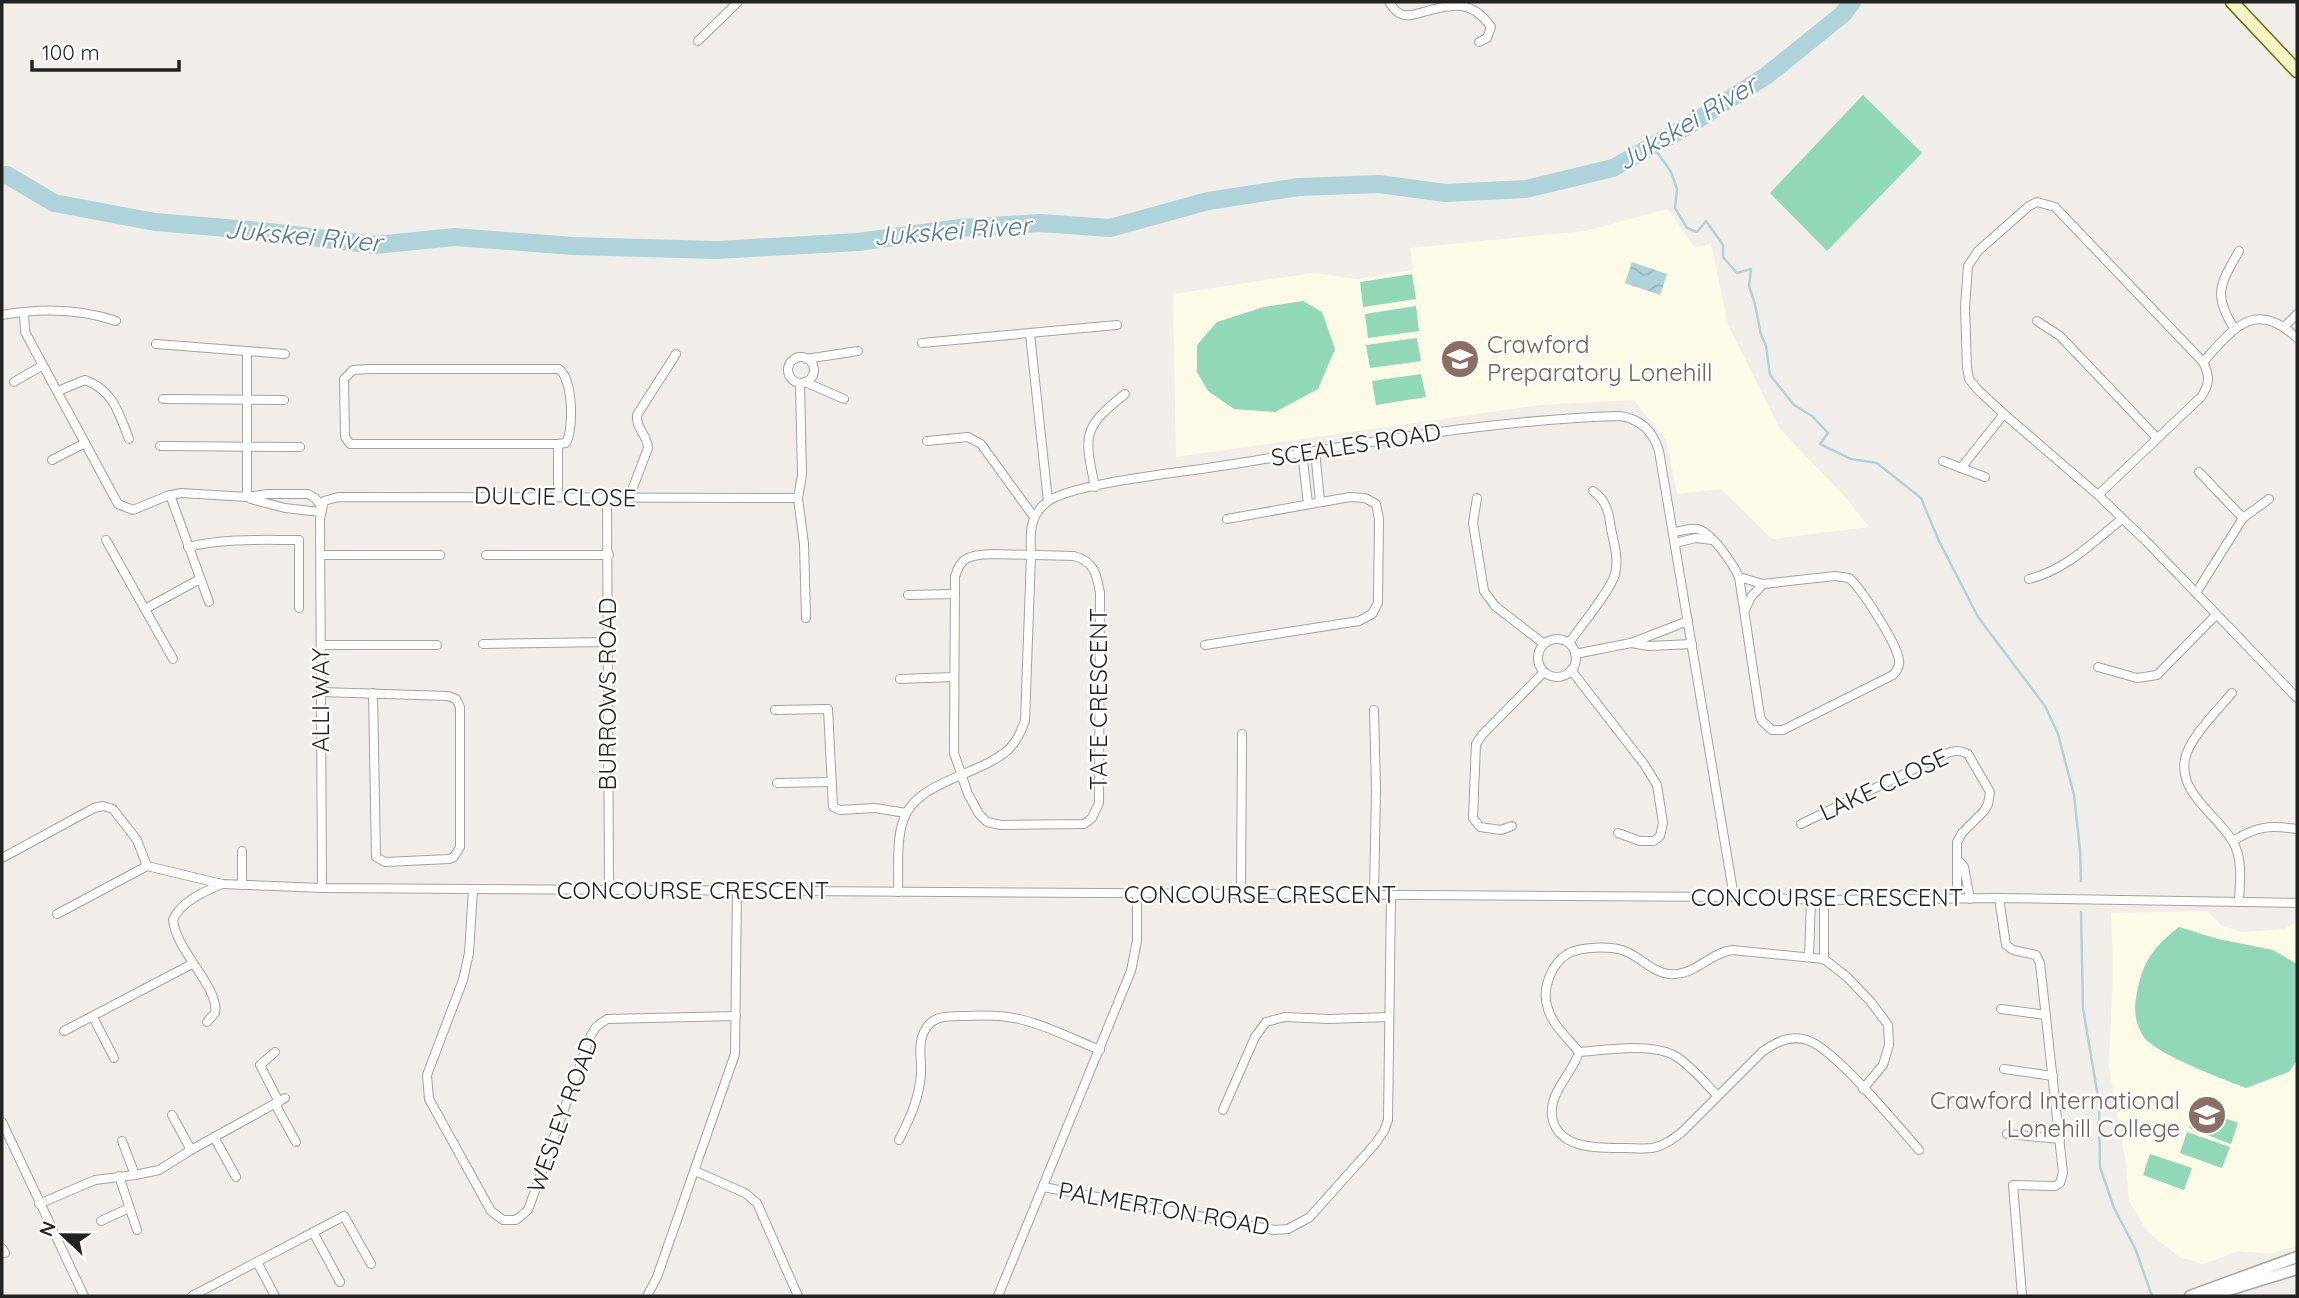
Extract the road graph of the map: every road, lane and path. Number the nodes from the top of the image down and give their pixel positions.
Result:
1 (738, 2) edge
2 (1389, 2) edge
3 (2232, 2) edge
4 (698, 41) dead end
5 (1479, 42) dead end
6 (2297, 71) edge
7 (2239, 251) dead end
8 (24, 313) junction
9 (2297, 314) edge
10 (2, 316) edge
11 (116, 321) dead end
12 (2037, 321) dead end
13 (1118, 325) dead end
14 (2285, 326) junction
15 (2234, 328) junction
16 (1030, 334) junction
17 (2297, 338) edge
18 (922, 342) dead end
19 (156, 344) dead end
20 (858, 351) dead end
21 (247, 353) junction
22 (285, 354) dead end
23 (676, 354) dead end
24 (806, 359) junction
25 (2203, 362) junction
26 (43, 365) junction
27 (14, 382) dead end
28 (803, 383) junction
29 (58, 391) junction
30 (1125, 394) dead end
31 (163, 399) dead end
32 (248, 399) junction
33 (844, 399) dead end
34 (284, 400) dead end
35 (2004, 414) junction
36 (2157, 438) junction
37 (129, 439) dead end
38 (927, 441) dead end
39 (85, 443) junction
40 (558, 444) junction
41 (160, 446) dead end
42 (248, 446) junction
43 (300, 447) dead end
44 (1315, 451) junction
45 (1302, 453) junction
46 (52, 460) dead end
47 (1943, 461) dead end
48 (1961, 468) junction
49 (2199, 472) dead end
50 (1985, 477) dead end
51 (1095, 487) junction
52 (1593, 491) dead end
53 (170, 495) junction
54 (2098, 495) junction
55 (558, 496) junction
56 (247, 497) junction
57 (607, 498) junction
58 (629, 498) junction
59 (798, 498) junction
60 (1477, 498) dead end
61 (2269, 499) dead end
62 (1048, 501) junction
63 (1320, 502) junction
64 (1308, 504) junction
65 (321, 509) junction
66 (1034, 517) junction
67 (2243, 518) junction
68 (1227, 519) dead end
69 (2122, 519) junction
70 (1673, 532) junction
71 (106, 540) dead end
72 (1712, 540) junction
73 (1675, 544) junction
74 (188, 547) junction
75 (321, 555) junction
76 (440, 555) dead end
77 (486, 555) dead end
78 (609, 555) junction
79 (1031, 555) junction
80 (1739, 577) junction
81 (200, 579) junction
82 (2029, 579) dead end
83 (1763, 584) junction
84 (2196, 593) junction
85 (955, 594) junction
86 (908, 596) dead end
87 (209, 602) dead end
88 (299, 608) dead end
89 (145, 609) junction
90 (1745, 611) junction
91 (2216, 615) junction
92 (806, 618) dead end
93 (1688, 621) junction
94 (608, 642) junction
95 (1569, 643) junction
96 (1630, 643) junction
97 (483, 644) dead end
98 (1544, 644) junction
99 (1692, 644) junction
100 (321, 645) junction
101 (437, 645) dead end
102 (1205, 645) dead end
103 (1575, 654) junction
104 (173, 659) dead end
105 (2098, 667) dead end
106 (1571, 670) junction
107 (1544, 672) junction
108 (954, 677) junction
109 (900, 679) dead end
110 (321, 692) junction
111 (373, 692) junction
112 (2295, 692) edge
113 (2232, 693) dead end
114 (775, 710) dead end
115 (1374, 710) dead end
116 (1242, 734) dead end
117 (962, 775) junction
118 (830, 782) junction
119 (777, 783) dead end
120 (906, 813) junction
121 (1801, 824) dead end
122 (1512, 826) dead end
123 (2297, 829) edge
124 (1618, 833) dead end
125 (2233, 841) junction
126 (242, 851) dead end
127 (2, 858) edge
128 (1958, 860) junction
129 (147, 866) junction
130 (222, 884) junction
131 (242, 885) junction
132 (322, 888) junction
133 (473, 890) junction
134 (609, 890) junction
135 (737, 890) junction
136 (898, 892) junction
137 (1137, 894) junction
138 (1241, 894) junction
139 (1374, 895) junction
140 (1391, 896) junction
141 (1734, 897) junction
142 (1998, 898) junction
143 (1957, 899) junction
144 (1970, 899) junction
145 (1811, 900) junction
146 (1824, 900) junction
147 (2239, 901) junction
148 (2297, 903) edge
149 (57, 914) dead end
150 (1809, 957) junction
151 (1824, 959) junction
152 (192, 964) junction
153 (2001, 1009) dead end
154 (2046, 1015) junction
155 (736, 1016) junction
156 (93, 1017) junction
157 (1389, 1017) junction
158 (207, 1022) dead end
159 (64, 1031) dead end
160 (1100, 1050) junction
161 (275, 1052) dead end
162 (1579, 1052) junction
163 (114, 1058) dead end
164 (2004, 1069) dead end
165 (2053, 1076) junction
166 (1863, 1088) junction
167 (1717, 1095) junction
168 (280, 1101) junction
169 (1223, 1110) dead end
170 (172, 1115) dead end
171 (2, 1122) edge
172 (2007, 1134) dead end
173 (5, 1136) edge
174 (214, 1137) junction
175 (2060, 1139) junction
176 (899, 1140) dead end
177 (122, 1141) dead end
178 (296, 1142) dead end
179 (191, 1150) junction
180 (1919, 1150) dead end
181 (695, 1171) junction
182 (135, 1175) junction
183 (118, 1176) junction
184 (236, 1177) dead end
185 (1043, 1186) junction
186 (39, 1204) junction
187 (129, 1208) junction
188 (101, 1221) dead end
189 (137, 1230) dead end
190 (313, 1232) junction
191 (2297, 1257) edge
192 (257, 1262) junction
193 (371, 1264) dead end
194 (2297, 1269) edge
195 (340, 1282) dead end
196 (203, 1294) edge
197 (84, 1296) edge
198 (192, 1296) edge
199 (275, 1296) edge
200 (647, 1296) edge
201 (798, 1296) edge
202 (998, 1296) edge
203 (2022, 1296) edge
204 (2190, 1296) edge
205 (2209, 1296) edge

1 - 4 street
2 - 5 street
3 - 6 main road
7 - 15 street
8 - 10 street
8 - 11 street
8 - 26 street
9 - 14 street
12 - 36 street
13 - 16 street
14 - 15 street
14 - 17 street
15 - 25 street
16 - 18 street
16 - 62 street
19 - 21 street
20 - 24 street
21 - 22 street
21 - 32 street
23 - 58 street
24 - 28 street
24 - 28 street
25 - 35 street
25 - 36 street
26 - 27 street
26 - 29 street
28 - 33 street
28 - 59 street
29 - 37 street
29 - 39 street
30 - 51 street
31 - 32 street
32 - 34 street
32 - 42 street
35 - 48 street
35 - 54 street
36 - 54 street
38 - 66 street
39 - 46 street
39 - 53 street
40 - 40 street
40 - 55 street
41 - 42 street
42 - 43 street
42 - 56 street
44 - 45 street, SCEALES ROAD
44 - 63 street
44 - 70 street, SCEALES ROAD
45 - 51 street, SCEALES ROAD
45 - 64 street
47 - 48 street
48 - 50 street
49 - 67 street
51 - 62 street, SCEALES ROAD
52 - 95 street
53 - 56 street
53 - 74 street
54 - 69 street
55 - 57 street, DULCIE CLOSE
55 - 65 street, DULCIE CLOSE
56 - 65 street
56 - 65 street
57 - 58 street, DULCIE CLOSE
57 - 78 street, BURROWS ROAD
58 - 59 street, DULCIE CLOSE
59 - 92 street
60 - 98 street
61 - 67 street
62 - 66 street
63 - 64 street
63 - 102 street
64 - 68 street
65 - 75 street, ALLI WAY
66 - 79 street
67 - 84 street
69 - 82 street
69 - 84 street
70 - 72 street
70 - 73 street, SCEALES ROAD
71 - 89 street
72 - 73 street
72 - 80 street
73 - 93 street, SCEALES ROAD
74 - 81 street
74 - 88 street
75 - 76 street
75 - 100 street, ALLI WAY
77 - 78 street
78 - 94 street, BURROWS ROAD
79 - 85 street
79 - 117 street
79 - 117 street, TATE CRESCENT
80 - 83 street
80 - 90 street
81 - 87 street
81 - 89 street
83 - 90 street
83 - 90 street
84 - 91 street
85 - 86 street
85 - 108 street
89 - 104 street
91 - 105 street
91 - 112 street
93 - 96 street
93 - 99 street, SCEALES ROAD
94 - 97 street
94 - 134 street, BURROWS ROAD
95 - 98 street
95 - 103 street
96 - 99 street
96 - 103 street
98 - 107 street
99 - 141 street, SCEALES ROAD
100 - 101 street
100 - 110 street, ALLI WAY
103 - 106 street
106 - 107 street
106 - 124 street
107 - 122 street
108 - 109 street
108 - 117 street
110 - 111 street
110 - 132 street, ALLI WAY
111 - 111 street
113 - 125 street
114 - 118 street
115 - 139 street
116 - 138 street
117 - 120 street
118 - 119 street
118 - 120 street
120 - 136 street
121 - 128 street, LAKE CLOSE
123 - 125 street
125 - 147 street
126 - 131 street
127 - 129 street
128 - 143 street, LAKE CLOSE
128 - 144 street
129 - 130 street, CONCOURSE CRESCENT
129 - 149 street
130 - 131 street, CONCOURSE CRESCENT
130 - 152 street
131 - 132 street, CONCOURSE CRESCENT
132 - 133 street, CONCOURSE CRESCENT
133 - 134 street, CONCOURSE CRESCENT
133 - 155 street, WESLEY ROAD
134 - 135 street, CONCOURSE CRESCENT
135 - 136 street, CONCOURSE CRESCENT
135 - 155 street
136 - 137 street, CONCOURSE CRESCENT
137 - 138 street, CONCOURSE CRESCENT
137 - 160 street
138 - 139 street, CONCOURSE CRESCENT
139 - 140 street, CONCOURSE CRESCENT
140 - 141 street, CONCOURSE CRESCENT
140 - 157 street, PALMERTON ROAD
141 - 145 street, CONCOURSE CRESCENT
142 - 144 street, CONCOURSE CRESCENT
142 - 147 street, CONCOURSE CRESCENT
142 - 154 street
143 - 144 street, CONCOURSE CRESCENT
143 - 146 street, CONCOURSE CRESCENT
145 - 146 street, CONCOURSE CRESCENT
145 - 150 street
146 - 151 street
147 - 148 street, CONCOURSE CRESCENT
150 - 151 street
150 - 162 street
151 - 166 street
152 - 156 street
152 - 158 street
153 - 154 street
154 - 165 street
155 - 181 street
156 - 159 street
156 - 163 street
157 - 169 street
157 - 185 street, PALMERTON ROAD
160 - 176 street
160 - 185 street
161 - 168 street
162 - 167 street
162 - 167 street
164 - 165 street
165 - 175 street
166 - 167 street
166 - 180 street
168 - 174 street
168 - 178 street
170 - 179 street
171 - 173 street
172 - 175 street
173 - 186 street
174 - 179 street
174 - 184 street
175 - 203 street
177 - 182 street
179 - 182 street
181 - 200 street
181 - 201 street
182 - 183 street
183 - 186 street
183 - 187 street
185 - 202 street
186 - 197 street
187 - 188 street
187 - 189 street
190 - 192 street
190 - 193 street
190 - 195 street
191 - 204 street
192 - 196 street
192 - 199 street
194 - 205 street
196 - 198 street

